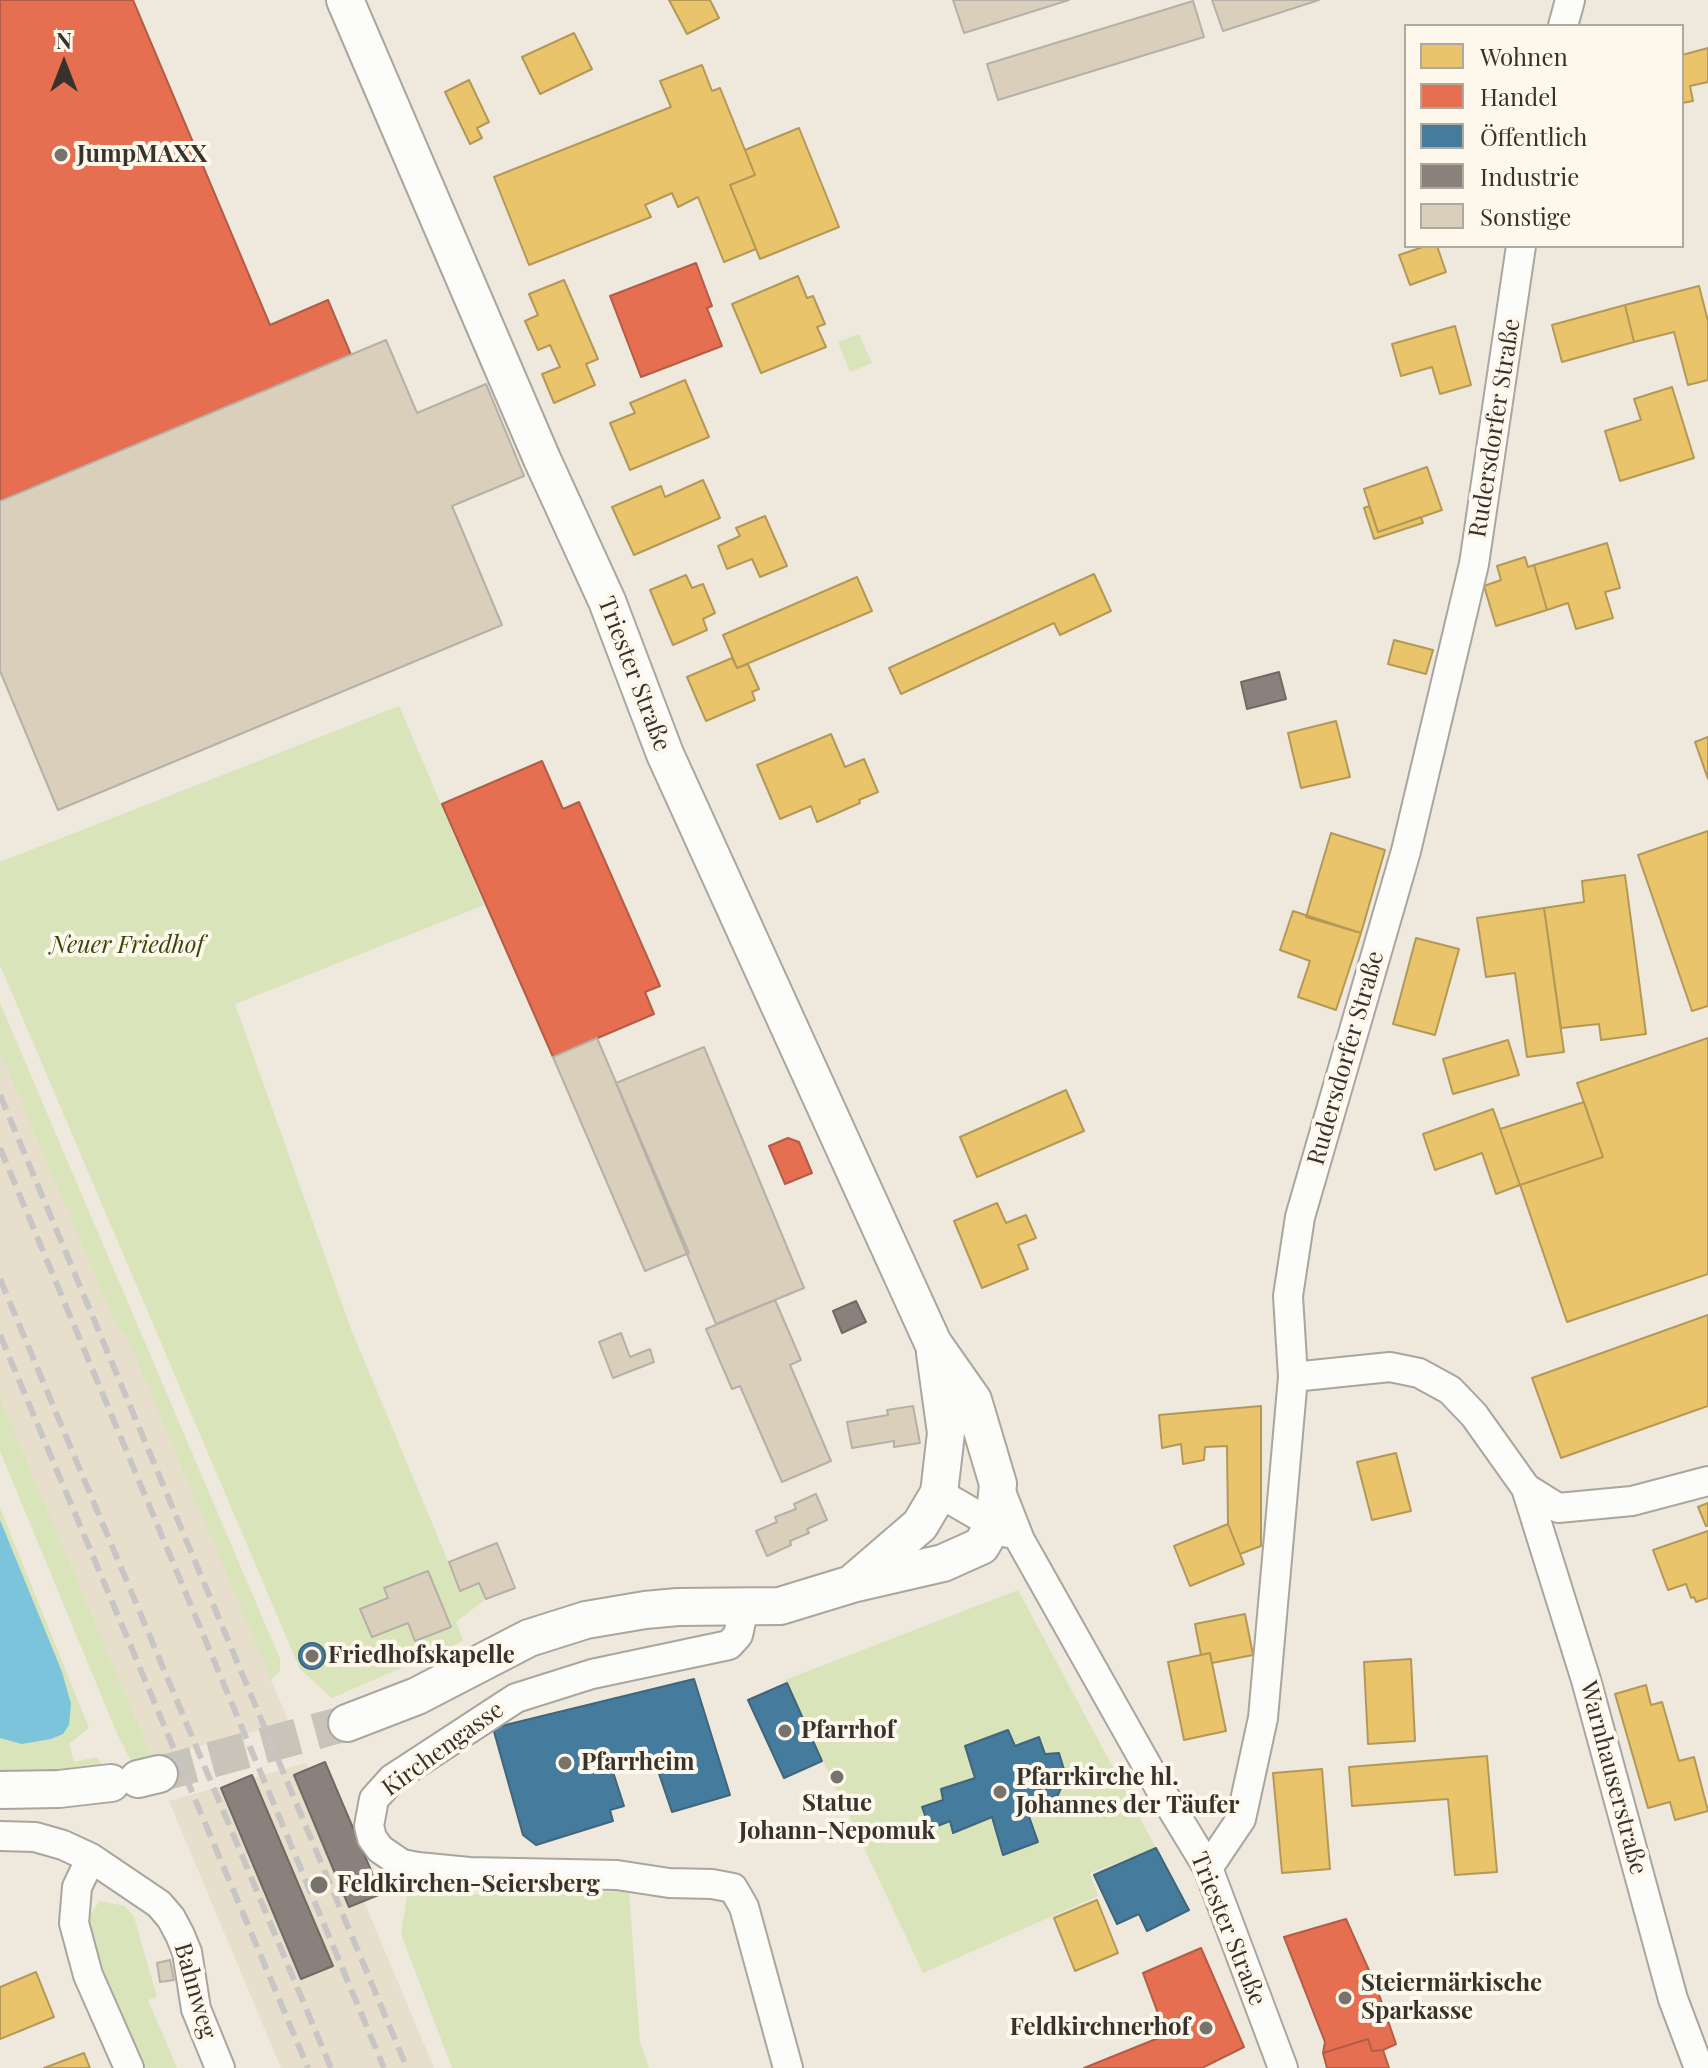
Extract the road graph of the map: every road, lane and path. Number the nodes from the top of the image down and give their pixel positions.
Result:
1 (345, 0) edge
2 (1570, 0) edge
3 (1564, 24) edge
4 (1521, 248) edge
5 (933, 1343) junction
6 (1293, 1377) junction
7 (1708, 1481) edge
8 (1526, 1488) junction
9 (939, 1493) junction
10 (1007, 1532) junction
11 (852, 1584) junction
12 (744, 1608) junction
13 (347, 1723) tunnel mouth
14 (136, 1779) tunnel mouth
15 (0, 1790) edge
16 (0, 1836) edge
17 (91, 1858) junction
18 (1208, 1868) junction
19 (129, 2068) edge
20 (220, 2068) edge
21 (788, 2068) edge
22 (1283, 2068) edge
23 (1699, 2068) edge

1 - 5 street, Triester Straße
2 - 3 street
4 - 6 street, Rudersdorfer Straße
5 - 9 street
5 - 10 street
6 - 8 street, Warnhauserstraße
6 - 18 street, Rudersdorfer Straße
7 - 8 street, Warnhauserstraße
8 - 23 street, Warnhauserstraße
9 - 10 street
9 - 11 street
10 - 11 street
10 - 18 street, Triester Straße
11 - 12 street
12 - 13 street
12 - 21 street, Kirchengasse
14 - 15 street
16 - 17 street, Bahnweg
17 - 19 street
17 - 20 street, Bahnweg
18 - 22 street, Triester Straße

